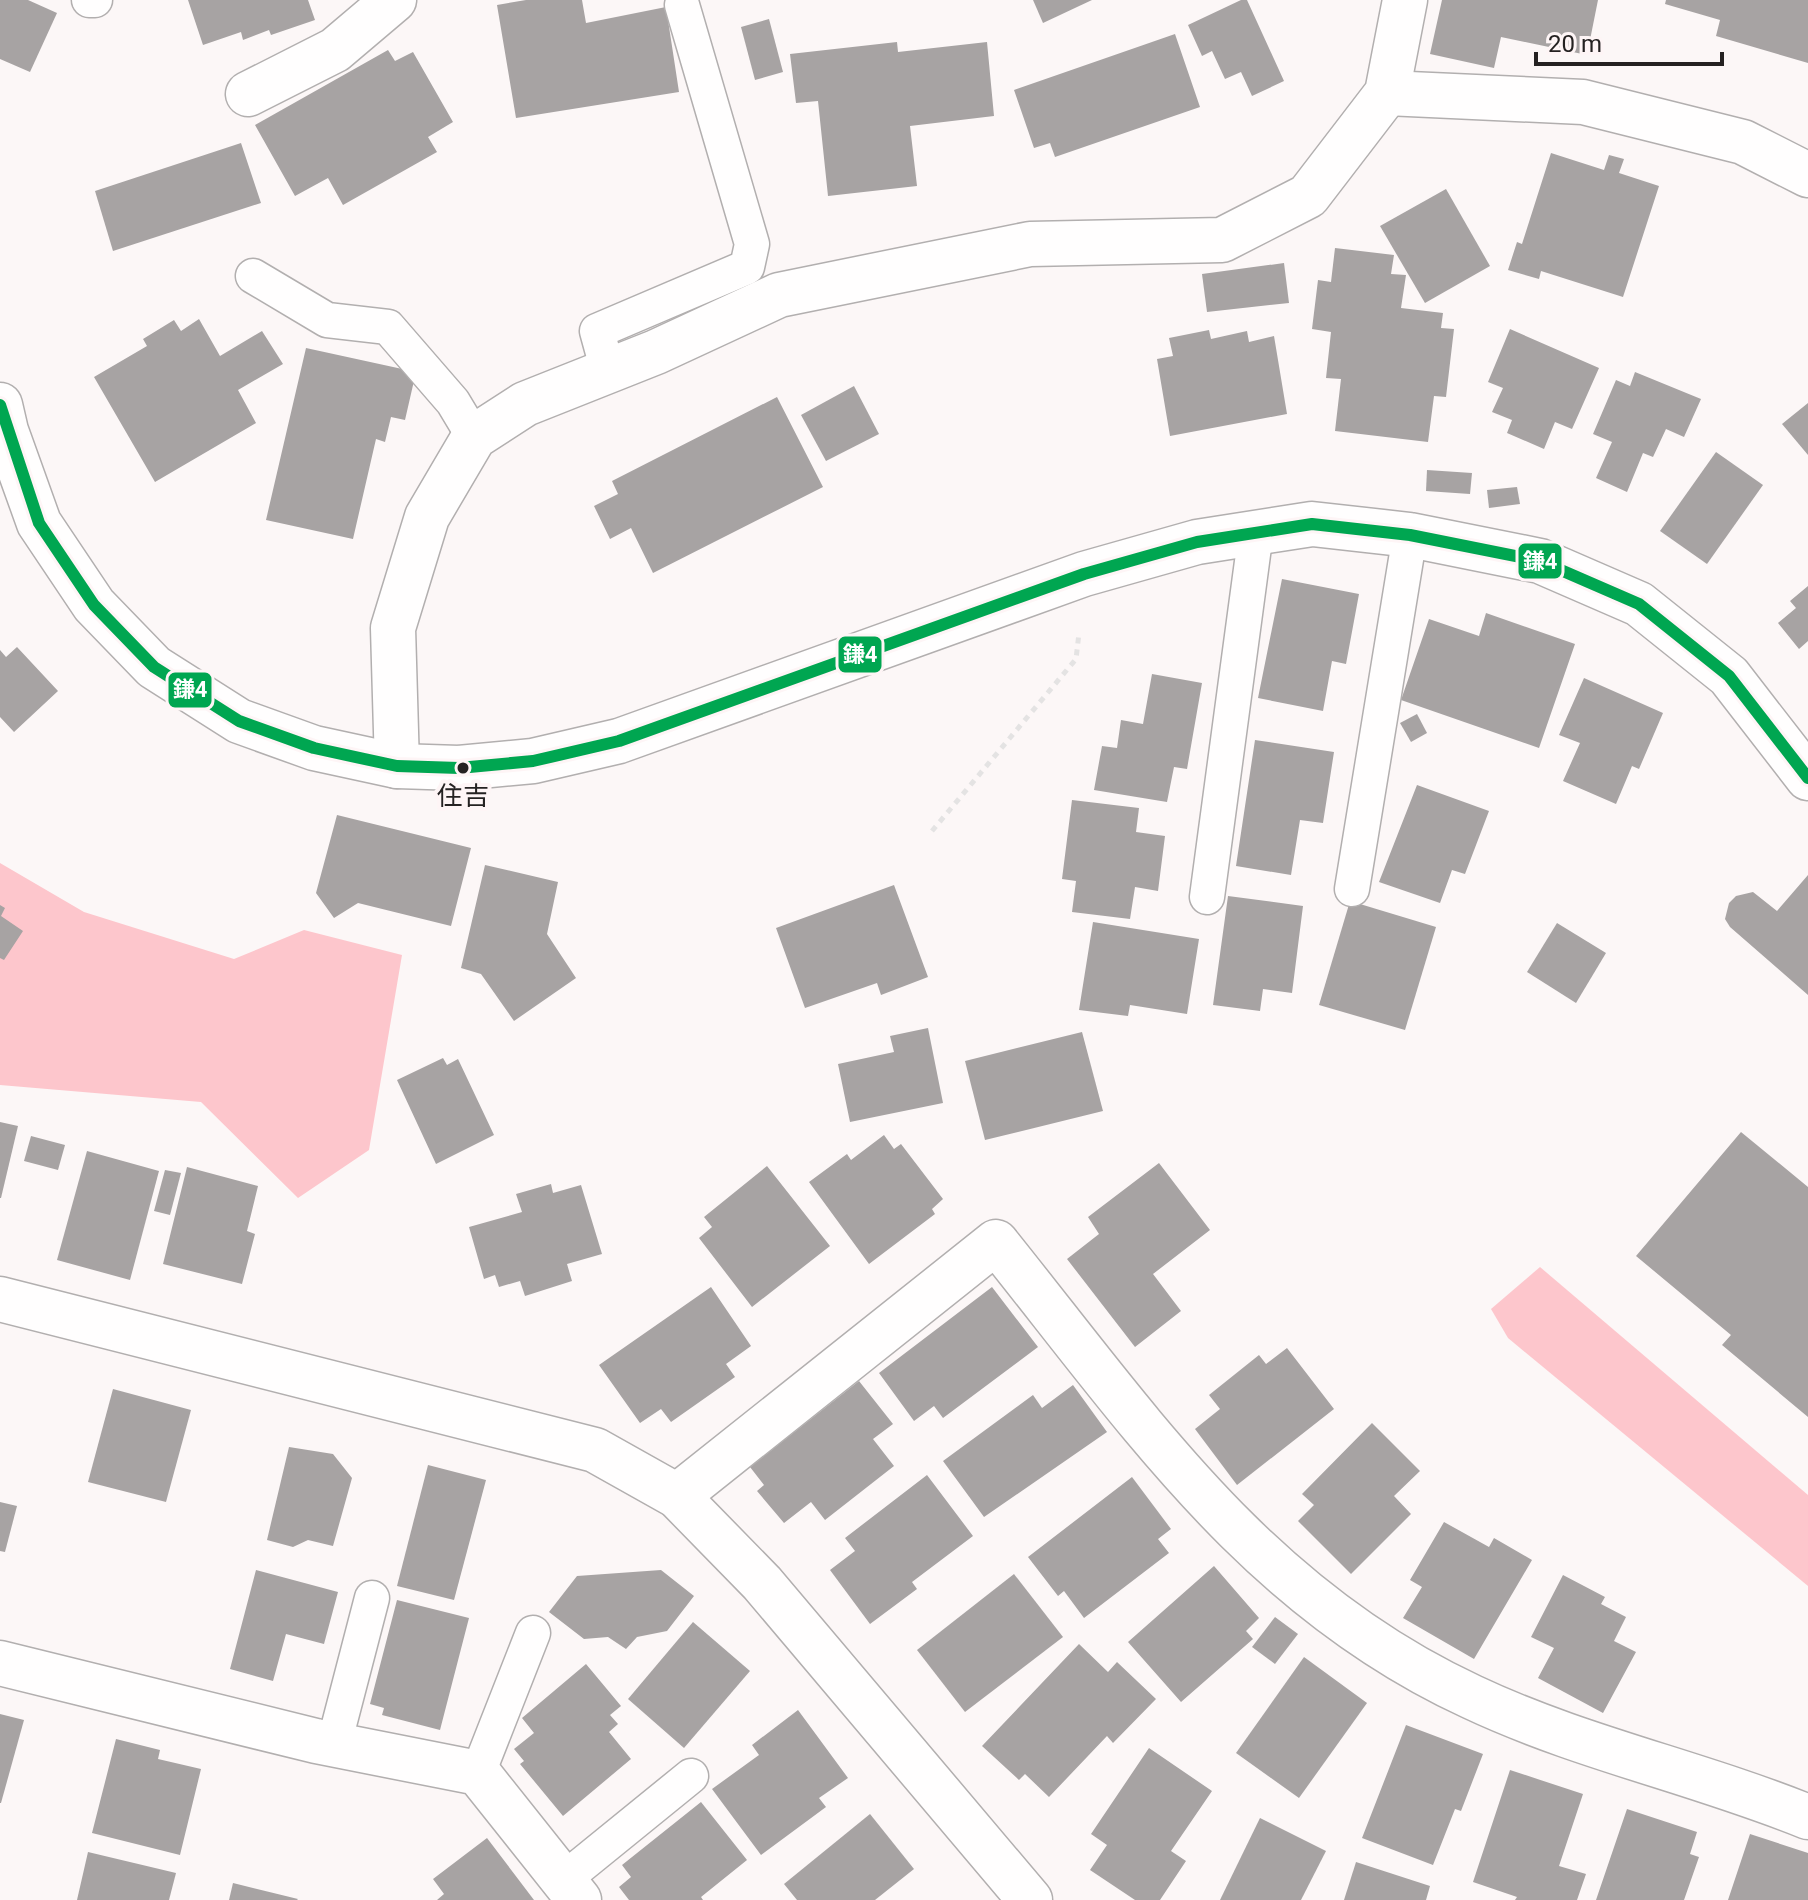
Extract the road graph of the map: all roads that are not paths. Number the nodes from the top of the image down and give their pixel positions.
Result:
1 (394, 0) edge
2 (1405, 0) edge
3 (682, 5) dead end
4 (1387, 93) junction
5 (248, 94) dead end
6 (1808, 175) edge
7 (253, 276) dead end
8 (608, 371) junction
9 (0, 405) edge
10 (474, 437) junction
11 (1256, 532) junction
12 (1410, 535) junction
13 (397, 766) junction
14 (1808, 778) edge
15 (1352, 889) dead end
16 (1207, 897) dead end
17 (0, 1299) edge
18 (677, 1496) junction
19 (372, 1598) dead end
20 (533, 1633) dead end
21 (0, 1663) edge
22 (334, 1744) junction
23 (478, 1773) junction
24 (691, 1776) dead end
25 (1808, 1817) edge
26 (571, 1890) edge
27 (1030, 1900) edge

1 - 5 street
2 - 4 street
3 - 8 lane
4 - 6 street
4 - 8 street
7 - 10 lane
8 - 10 street
9 - 13 street
10 - 13 street
11 - 12 street
11 - 13 street
11 - 16 lane
12 - 14 street
12 - 15 lane
17 - 18 street
18 - 25 street
18 - 27 street
19 - 22 lane
20 - 23 lane
21 - 22 street
22 - 23 street
23 - 26 street
24 - 26 lane

